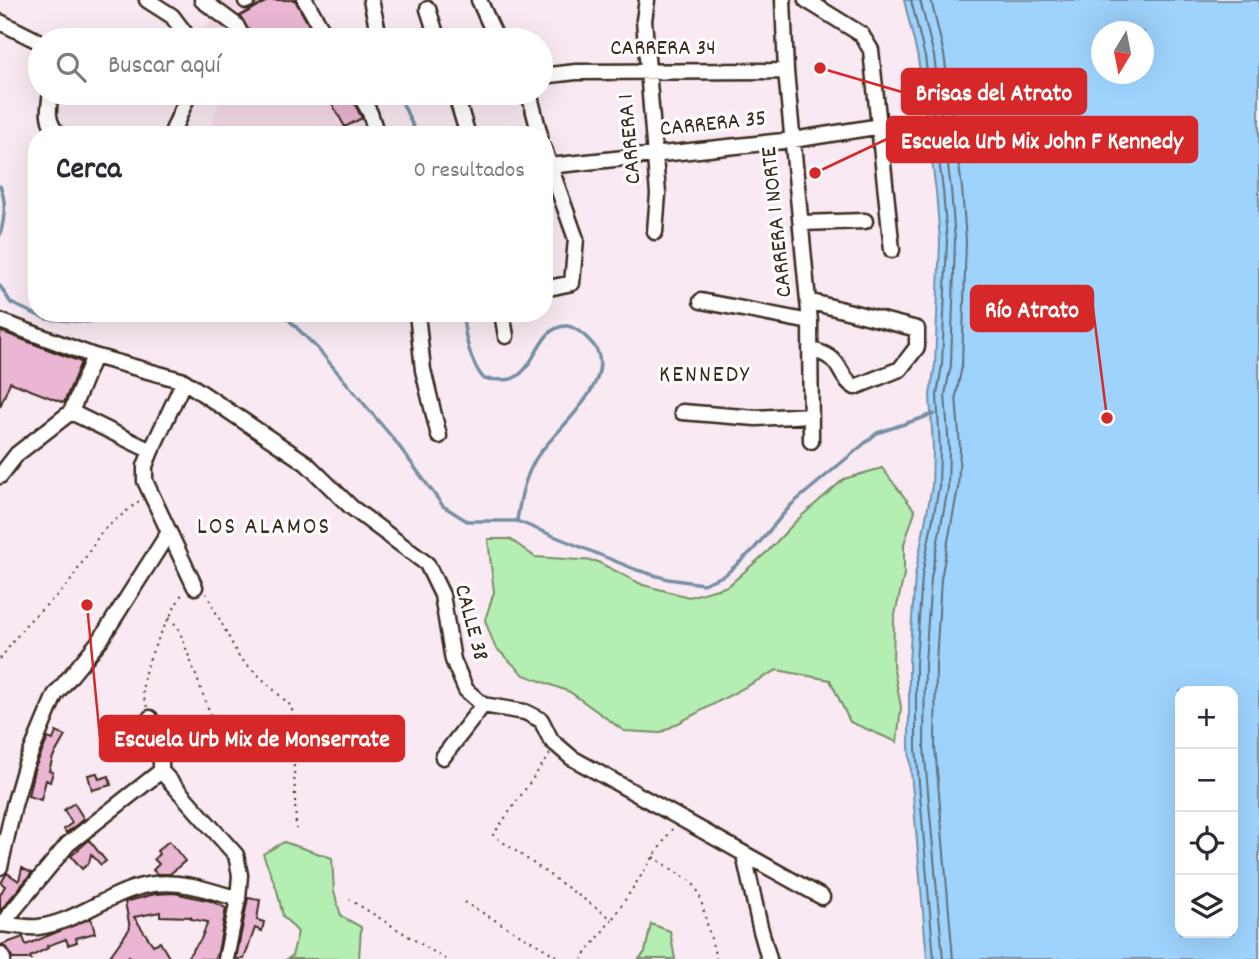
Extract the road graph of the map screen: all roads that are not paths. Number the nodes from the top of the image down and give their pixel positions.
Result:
1 (202, 0) edge
2 (304, 0) edge
3 (371, 0) edge
4 (479, 0) edge
5 (647, 0) edge
6 (783, 0) edge
7 (806, 0) edge
8 (151, 1) edge
9 (428, 9) dead end
10 (0, 22) edge
11 (181, 28) edge
12 (238, 28) edge
13 (321, 28) edge
14 (377, 28) edge
15 (434, 28) edge
16 (492, 28) edge
17 (28, 36) edge
18 (786, 71) junction
19 (648, 72) junction
20 (553, 75) edge
21 (50, 105) edge
22 (184, 105) edge
23 (366, 105) edge
24 (459, 105) edge
25 (532, 105) edge
26 (51, 126) edge
27 (176, 126) edge
28 (374, 126) edge
29 (465, 126) edge
30 (538, 126) edge
31 (881, 127) junction
32 (793, 140) junction
33 (656, 153) junction
34 (553, 166) edge
35 (553, 177) edge
36 (865, 221) dead end
37 (801, 223) junction
38 (655, 232) dead end
39 (892, 250) dead end
40 (553, 287) edge
41 (701, 301) dead end
42 (808, 301) junction
43 (0, 321) edge
44 (418, 322) edge
45 (504, 322) edge
46 (810, 322) junction
47 (506, 336) dead end
48 (811, 350) junction
49 (94, 356) junction
50 (184, 381) junction
51 (71, 412) junction
52 (682, 412) dead end
53 (811, 415) junction
54 (439, 436) dead end
55 (811, 440) dead end
56 (151, 451) junction
57 (0, 476) edge
58 (169, 532) junction
59 (195, 587) road end
60 (483, 705) junction
61 (150, 718) road end
62 (443, 757) dead end
63 (161, 771) junction
64 (744, 855) junction
65 (0, 867) edge
66 (822, 897) dead end
67 (238, 899) junction
68 (1, 924) edge
69 (0, 954) edge
70 (3, 959) edge
71 (226, 959) edge
72 (769, 959) edge

1 - 12 street
2 - 13 street
3 - 14 street
4 - 16 street
5 - 19 street, CARRERA 1
6 - 18 street, CARRERA 1 NORTE
7 - 31 street
8 - 11 street
9 - 15 street
10 - 17 street
18 - 19 street, CARRERA 34
18 - 32 street, CARRERA 1 NORTE
19 - 20 street, CARRERA 34
19 - 33 street, CARRERA 1
21 - 26 street
22 - 27 street
23 - 28 street
24 - 29 street
25 - 30 street
31 - 32 street, CARRERA 35
31 - 39 street
32 - 33 street, CARRERA 35
32 - 37 street, CARRERA 1 NORTE
33 - 34 street, CARRERA 35
33 - 38 street, CARRERA 1
35 - 40 street
36 - 37 street
37 - 42 street, CARRERA 1 NORTE
41 - 46 street
42 - 46 street, CARRERA 1 NORTE
42 - 48 street
43 - 49 street, CALLE 38
44 - 54 street
45 - 47 street
46 - 48 street, CARRERA 1 NORTE
48 - 53 street, CARRERA 1 NORTE
49 - 50 street, CALLE 38
49 - 51 street
50 - 56 street
50 - 60 street, CALLE 38
51 - 56 street
51 - 57 street
52 - 53 street
53 - 55 street, CARRERA 1 NORTE
56 - 58 street
58 - 59 street
58 - 65 street
60 - 62 street
60 - 64 street
61 - 63 street
63 - 67 street
63 - 68 street
64 - 66 street
64 - 72 street
67 - 68 street
67 - 71 street
69 - 70 street

